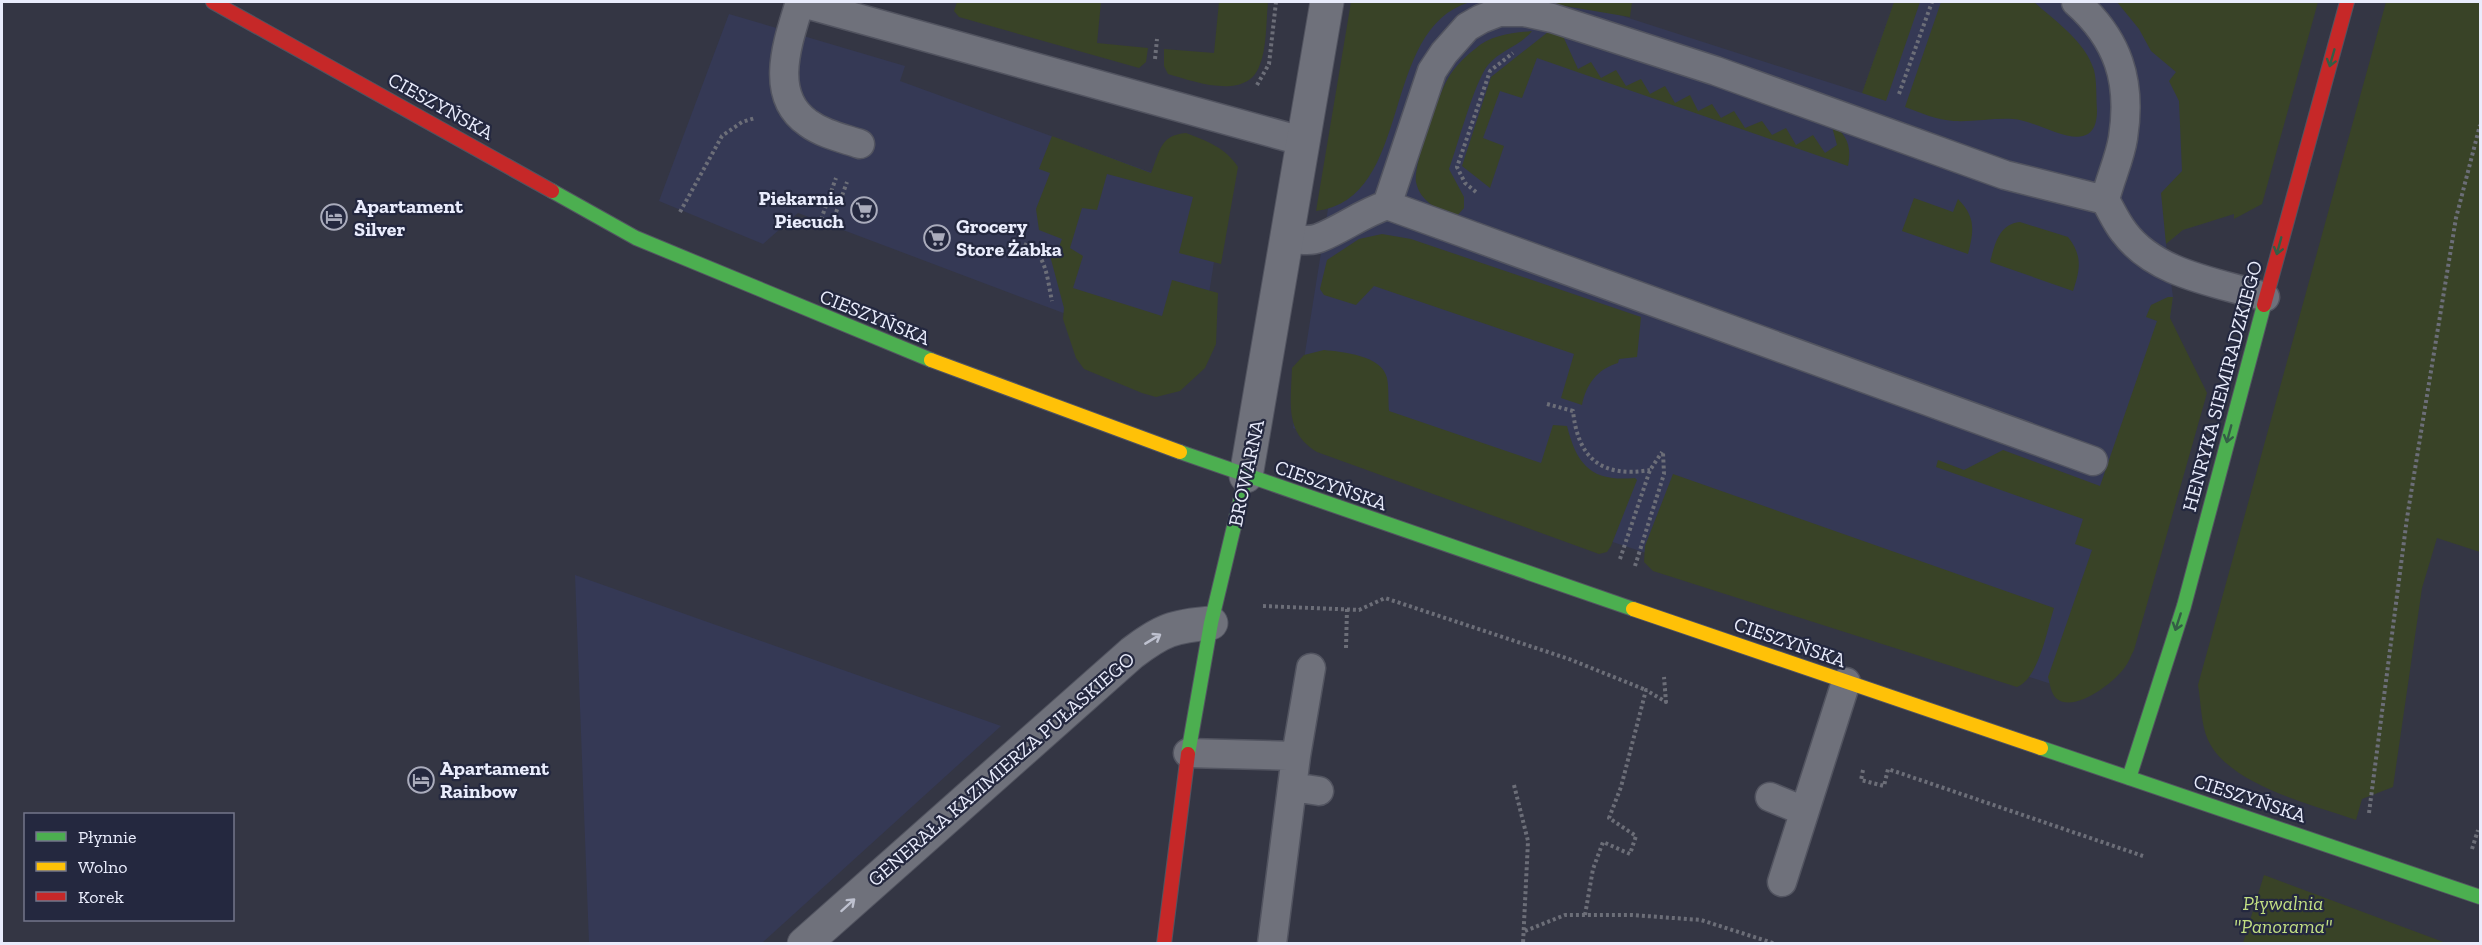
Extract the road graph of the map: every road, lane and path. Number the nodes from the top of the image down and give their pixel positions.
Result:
1 (213, 2) edge
2 (800, 2) edge
3 (1327, 2) edge
4 (1932, 2) edge
5 (2076, 2) edge
6 (2347, 2) edge
7 (1552, 18) junction
8 (793, 106) junction
9 (2481, 125) edge
10 (1886, 132) junction
11 (1302, 141) junction
12 (855, 142) joint
13 (845, 186) dead end
14 (1480, 196) dead end
15 (2105, 200) junction
16 (1387, 205) junction
17 (677, 218) dead end
18 (819, 225) dead end
19 (830, 229) dead end
20 (1286, 237) junction
21 (1024, 244) dead end
22 (2265, 297) junction
23 (1052, 301) dead end
24 (1547, 404) dead end
25 (2093, 461) dead end
26 (1650, 470) junction
27 (1246, 476) junction
28 (1617, 566) dead end
29 (1633, 572) dead end
30 (1263, 606) dead end
31 (1211, 623) junction
32 (1311, 668) dead end
33 (1664, 677) dead end
34 (1846, 681) junction
35 (1646, 690) junction
36 (1188, 753) junction
37 (1296, 756) junction
38 (1866, 759) dead end
39 (2128, 778) junction
40 (1514, 785) dead end
41 (1770, 797) dead end
42 (1804, 811) junction
43 (2368, 819) dead end
44 (2478, 830) dead end
45 (2476, 836) dead end
46 (2143, 856) dead end
47 (1782, 882) dead end
48 (2481, 897) edge
49 (1585, 915) junction
50 (1525, 931) junction
51 (804, 944) edge
52 (1164, 944) edge
53 (1272, 944) edge
54 (1523, 944) edge
55 (1776, 944) edge

1 - 27 street, CIESZYŃSKA
2 - 8 lane
2 - 11 lane
3 - 11 street, BROWARNA
4 - 10 path
5 - 15 lane
6 -> 22 street, HENRYKA SIEMIRADZKIEGO
7 - 10 lane
7 - 14 path
7 - 16 lane
8 - 12 lane
8 - 17 path
9 - 43 path
10 - 15 lane
11 - 20 street, BROWARNA
12 - 18 path
13 - 19 path
15 - 22 lane
16 - 20 lane
16 - 25 lane
20 - 27 street, BROWARNA
21 - 23 path
22 -> 39 street, HENRYKA SIEMIRADZKIEGO
24 - 26 path
26 - 28 path
26 - 29 path
27 - 31 street, BROWARNA
27 - 34 street, CIESZYŃSKA
30 - 35 path
31 - 36 street, BROWARNA
51 -> 31 street, GENERAŁA KAZIMIERZA PUŁASKIEGO
32 - 37 lane
33 - 35 path
34 - 39 street, CIESZYŃSKA
34 - 42 lane
35 - 49 path
36 - 37 lane
36 - 52 street, BROWARNA
37 - 53 lane
38 - 46 path
39 - 48 street, CIESZYŃSKA
40 - 50 path
41 - 42 lane
42 - 47 lane
44 - 45 path
49 - 50 path
49 - 55 path
50 - 54 path

